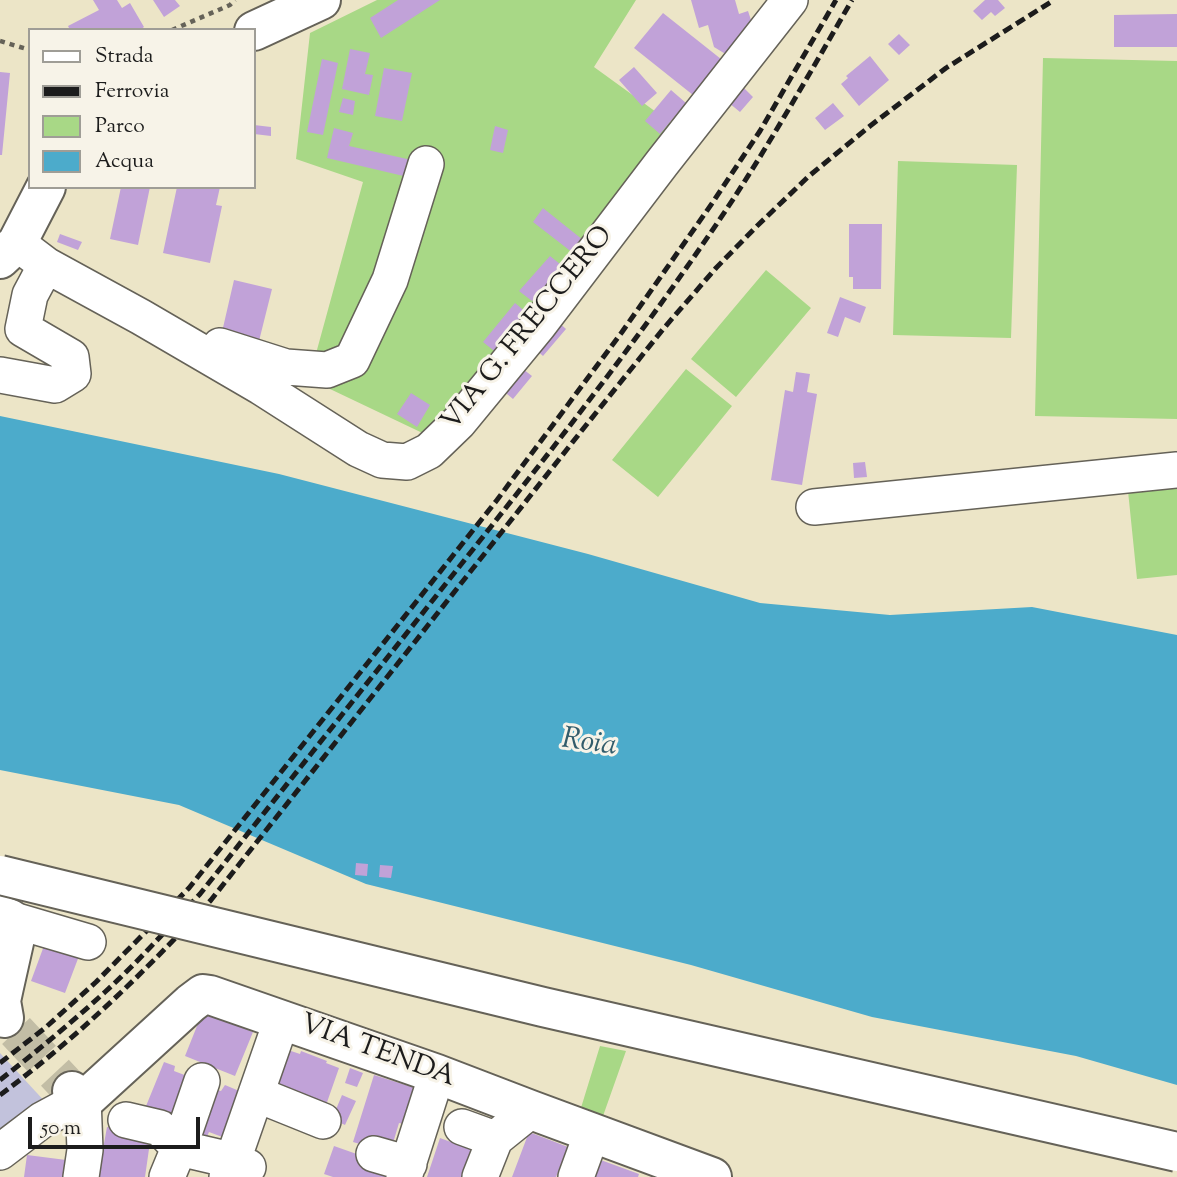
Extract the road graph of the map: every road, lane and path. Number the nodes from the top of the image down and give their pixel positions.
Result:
1 (235, 0) edge
2 (790, 0) edge
3 (312, 3) edge
4 (177, 28) edge
5 (256, 30) edge
6 (0, 41) edge
7 (28, 49) edge
8 (426, 163) dead end
9 (45, 189) edge
10 (21, 256) edge
11 (12, 330) edge
12 (173, 337) junction
13 (0, 375) edge
14 (1177, 470) edge
15 (814, 507) dead end
16 (0, 875) edge
17 (5, 917) edge
18 (89, 943) dead end
19 (282, 1019) junction
20 (7, 1021) tunnel mouth
21 (437, 1074) junction
22 (202, 1082) dead end
23 (77, 1094) junction
24 (256, 1094) junction
25 (531, 1110) junction
26 (126, 1119) dead end
27 (323, 1121) dead end
28 (462, 1127) dead end
29 (592, 1133) junction
30 (495, 1139) junction
31 (0, 1152) edge
32 (1177, 1152) edge
33 (374, 1153) dead end
34 (173, 1163) edge
35 (649, 1166) edge
36 (236, 1169) edge
37 (406, 1171) edge
38 (81, 1177) edge
39 (480, 1177) edge
40 (576, 1177) edge
41 (712, 1177) edge

1 - 4 path
2 - 12 street, VIA G. FRECCERO
3 - 5 main road
6 - 7 path
8 - 12 street
9 - 10 main road
10 - 11 street
10 - 12 street, VIA G. FRECCERO
11 - 13 street
14 - 15 street
16 - 32 main road, bridge
17 - 18 street
17 - 20 main road
19 - 21 main road, VIA TENDA
19 - 23 main road, VIA TENDA
19 - 24 street
21 - 25 main road, VIA TENDA
21 - 37 street
22 - 34 street
23 - 31 street
23 - 38 street
24 - 27 street
24 - 36 street
25 - 29 main road, VIA TENDA
25 - 30 street
26 - 34 street
28 - 30 street
29 - 35 main road, VIA TENDA
29 - 40 street
30 - 39 street
33 - 37 street
34 - 36 street
35 - 41 main road, VIA TENDA

